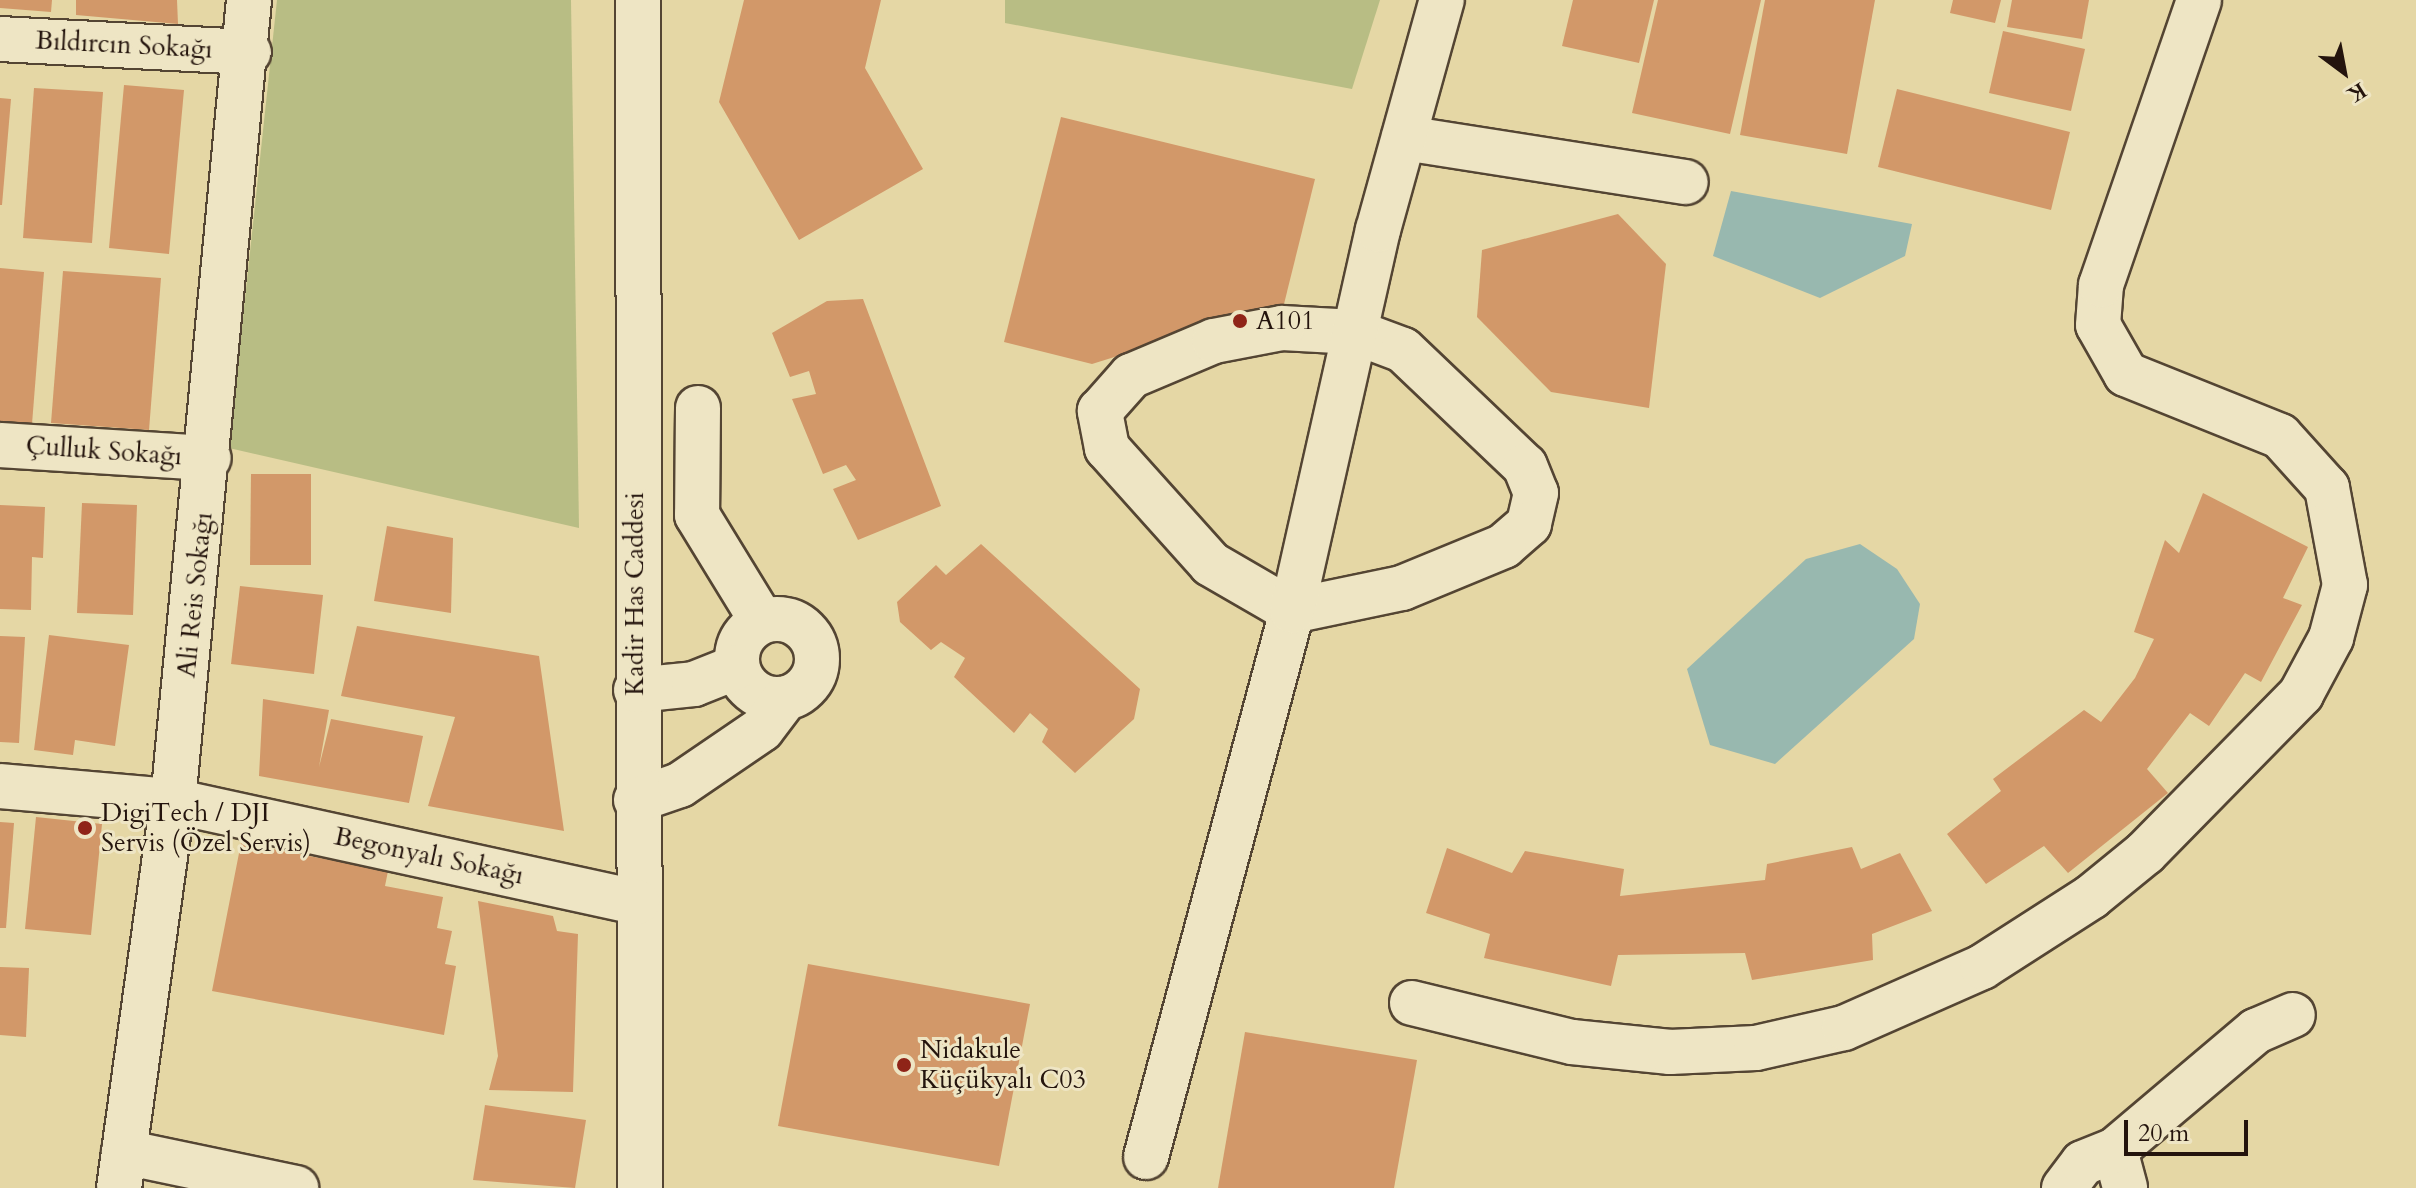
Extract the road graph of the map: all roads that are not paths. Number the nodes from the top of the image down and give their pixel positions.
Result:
1 (249, 0) edge
2 (638, 0) edge
3 (1442, 0) edge
4 (2199, 0) edge
5 (0, 39) edge
6 (249, 52) junction
7 (1404, 138) junction
8 (1686, 182) dead end
9 (1355, 332) junction
10 (698, 408) dead end
11 (0, 445) edge
12 (209, 458) junction
13 (1292, 611) junction
14 (762, 621) junction
15 (737, 667) junction
16 (636, 690) junction
17 (785, 699) junction
18 (0, 786) edge
19 (636, 800) junction
20 (173, 801) junction
21 (637, 902) junction
22 (1412, 1003) dead end
23 (2293, 1015) dead end
24 (1146, 1157) dead end
25 (2120, 1169) edge
26 (121, 1170) edge
27 (296, 1188) edge
28 (640, 1188) edge
29 (2064, 1188) edge

1 - 6 street, Ali Reis Sokağı
2 - 16 street, Kadir Has Caddesi
3 - 7 street
4 - 22 street
5 - 6 street, Bıldırcın Sokağı
6 - 12 street, Ali Reis Sokağı
7 - 8 street
7 - 9 street
9 - 13 street
9 - 13 street
9 - 13 street
10 - 14 street
11 - 12 street, Çulluk Sokağı
12 - 20 street, Ali Reis Sokağı
13 - 24 street
14 - 15 street
14 - 17 street
15 - 16 street
15 - 17 street
16 - 19 street, Kadir Has Caddesi
17 - 19 street
18 - 20 street, Begonyalı Sokağı
19 - 21 street, Kadir Has Caddesi
20 - 21 street, Begonyalı Sokağı
20 - 26 street, Ali Reis Sokağı
21 - 28 street, Kadir Has Caddesi
23 - 25 street
25 - 29 street
26 - 27 street

